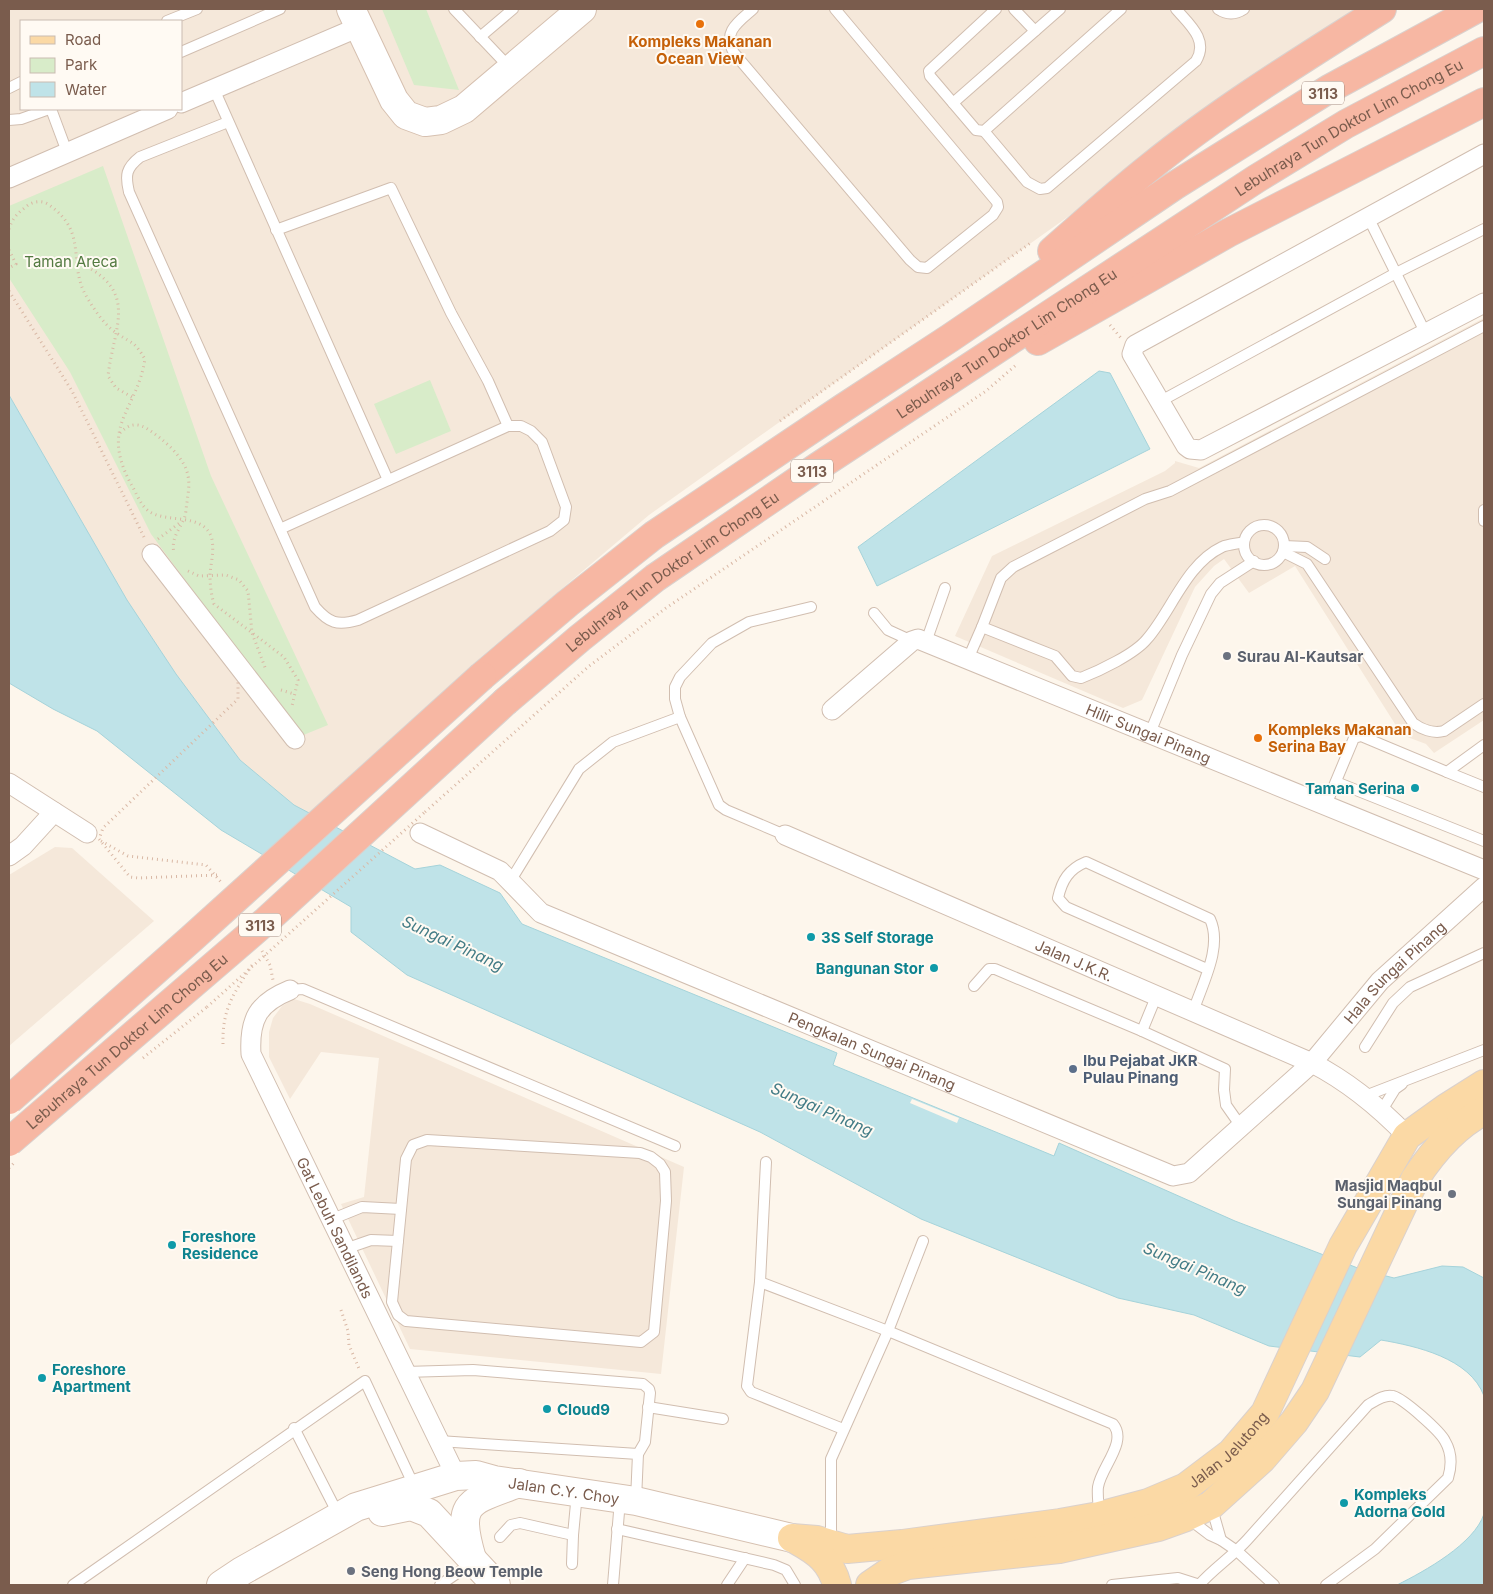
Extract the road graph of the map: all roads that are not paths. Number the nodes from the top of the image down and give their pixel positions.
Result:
1 (197, 9) edge
2 (280, 9) edge
3 (454, 9) edge
4 (513, 9) edge
5 (582, 9) edge
6 (753, 9) edge
7 (835, 9) edge
8 (996, 9) edge
9 (1014, 9) edge
10 (1060, 9) edge
11 (1121, 9) edge
12 (1176, 9) edge
13 (1218, 9) edge
14 (1244, 9) edge
15 (1382, 9) edge
16 (1476, 9) edge
17 (355, 18) edge
18 (170, 20) edge
19 (1035, 31) junction
20 (480, 37) junction
21 (182, 52) edge
22 (1484, 52) edge
23 (511, 69) junction
24 (214, 89) junction
25 (1484, 102) edge
26 (182, 103) edge
27 (953, 103) junction
28 (47, 110) edge
29 (50, 110) edge
30 (166, 110) edge
31 (9, 120) edge
32 (228, 122) junction
33 (984, 131) junction
34 (67, 152) junction
35 (1484, 154) edge
36 (9, 178) edge
37 (1368, 217) junction
38 (1484, 229) edge
39 (276, 230) junction
40 (1396, 273) junction
41 (1484, 303) edge
42 (1484, 326) edge
43 (1426, 334) junction
44 (950, 338) junction
45 (971, 367) junction
46 (1159, 402) junction
47 (508, 426) junction
48 (388, 480) junction
49 (1484, 510) edge
50 (1484, 522) edge
51 (280, 529) junction
52 (1244, 542) junction
53 (154, 548) road end
54 (1284, 549) junction
55 (1325, 559) dead end
56 (1254, 562) junction
57 (945, 588) dead end
58 (811, 607) dead end
59 (874, 613) dead end
60 (982, 627) junction
61 (919, 641) junction
62 (968, 659) junction
63 (1484, 704) edge
64 (832, 710) dead end
65 (680, 718) junction
66 (1150, 734) junction
67 (296, 739) dead end
68 (1484, 745) edge
69 (1447, 772) junction
70 (1336, 782) junction
71 (9, 783) edge
72 (1484, 787) edge
73 (1326, 805) junction
74 (54, 812) junction
75 (87, 833) road end
76 (420, 833) dead end
77 (784, 835) joint
78 (1484, 842) edge
79 (9, 856) edge
80 (1484, 870) edge
81 (511, 880) junction
82 (1484, 887) edge
83 (1484, 953) edge
84 (1207, 969) junction
85 (974, 986) dead end
86 (283, 992) joint
87 (1156, 997) junction
88 (1193, 1012) junction
89 (1142, 1031) junction
90 (1365, 1047) dead end
91 (1484, 1050) edge
92 (1312, 1063) junction
93 (1406, 1080) junction
94 (1484, 1084) edge
95 (1365, 1096) junction
96 (9, 1100) edge
97 (1382, 1110) junction
98 (1484, 1112) edge
99 (1240, 1126) junction
100 (1407, 1136) junction
101 (9, 1142) edge
102 (675, 1146) dead end
103 (766, 1162) dead end
104 (401, 1210) junction
105 (330, 1220) junction
106 (398, 1241) junction
107 (923, 1241) dead end
108 (345, 1249) junction
109 (760, 1282) junction
110 (888, 1331) junction
111 (405, 1372) junction
112 (648, 1407) junction
113 (723, 1419) dead end
114 (294, 1428) junction
115 (844, 1429) junction
116 (439, 1441) junction
117 (638, 1454) junction
118 (456, 1476) junction
119 (519, 1484) junction
120 (415, 1488) junction
121 (577, 1492) junction
122 (628, 1500) junction
123 (1211, 1505) junction
124 (1099, 1516) junction
125 (339, 1517) junction
126 (1186, 1517) junction
127 (617, 1529) junction
128 (572, 1534) junction
129 (500, 1537) dead end
130 (792, 1538) junction
131 (1221, 1540) junction
132 (831, 1545) junction
133 (1237, 1551) junction
134 (746, 1558) junction
135 (473, 1562) junction
136 (572, 1564) dead end
137 (880, 1578) edge
138 (74, 1585) edge
139 (221, 1585) edge
140 (440, 1585) edge
141 (496, 1585) edge
142 (613, 1585) edge
143 (727, 1585) edge
144 (795, 1585) edge
145 (837, 1585) edge
146 (1112, 1585) edge
147 (1200, 1585) edge
148 (1274, 1585) edge
149 (1326, 1585) edge

1 - 18 lane
2 - 21 lane
3 - 20 lane
4 - 20 lane
5 - 23 street
6 - 7 lane
8 - 27 lane
9 - 19 lane
10 - 19 lane
11 - 33 lane
12 - 33 lane
13 - 14 lane
15 - 44 highway
16 - 44 highway, Lebuhraya Tun Doktor Lim Chong Eu / 3113
17 - 23 street
17 - 24 street
19 - 27 lane
20 - 23 lane
22 - 45 highway, Lebuhraya Tun Doktor Lim Chong Eu / 3113
24 - 26 street
24 - 32 lane
25 - 45 highway
27 - 33 lane
28 - 31 lane
29 - 34 lane
30 - 34 street
32 - 39 lane
32 - 51 lane
34 - 36 street
35 - 37 street
37 - 40 lane
37 - 46 street
38 - 40 lane
39 - 47 lane
39 - 48 lane
40 - 43 lane
40 - 46 lane
41 - 43 street
42 - 60 lane
43 - 46 street
44 - 96 highway, Lebuhraya Tun Doktor Lim Chong Eu / 3113, bridge
45 - 101 highway, Lebuhraya Tun Doktor Lim Chong Eu / 3113, bridge
47 - 48 lane
47 - 51 lane
48 - 51 lane
49 - 50 lane
52 - 54 lane
52 - 56 lane
52 - 60 lane
53 - 67 street
54 - 55 lane
54 - 56 lane
54 - 63 lane
56 - 66 lane
57 - 61 lane
58 - 65 lane
59 - 61 lane
60 - 62 lane
61 - 62 street, Hilir Sungai Pinang
61 - 64 street
62 - 66 street, Hilir Sungai Pinang
65 - 77 lane, Jalan J.K.R.
65 - 81 lane
66 - 73 street, Hilir Sungai Pinang
68 - 69 lane
69 - 70 lane
69 - 72 lane
70 - 73 lane
70 - 78 lane
71 - 74 street
73 - 80 street, Hilir Sungai Pinang
74 - 75 street
74 - 79 street
76 - 81 street, Pengkalan Sungai Pinang
77 - 87 street, Jalan J.K.R.
81 - 99 street, Pengkalan Sungai Pinang
82 - 92 street, Hala Sungai Pinang
83 - 90 lane
84 - 84 lane
84 - 88 lane
85 - 89 lane
86 - 102 lane
86 - 105 street, Gat Lebuh Sandilands
87 - 88 street, Jalan J.K.R.
87 - 89 lane
88 - 92 street, Jalan J.K.R.
89 - 99 lane
91 - 93 lane
92 - 95 street, Jalan J.K.R.
92 - 99 street, Pengkalan Sungai Pinang
93 - 95 lane
93 - 97 lane
94 - 100 main road, Jalan Jelutong
95 - 97 street, Jalan J.K.R.
97 - 100 street, Jalan J.K.R.
98 - 123 main road, Jalan Jelutong
100 - 124 main road, Jalan Jelutong
103 - 109 lane
104 - 105 lane
104 - 106 lane
104 - 106 lane
105 - 108 street, Gat Lebuh Sandilands
106 - 108 lane
107 - 110 lane
108 - 111 street, Gat Lebuh Sandilands
109 - 110 lane
109 - 115 lane
110 - 115 lane
110 - 124 lane
111 - 112 lane
111 - 116 street, Gat Lebuh Sandilands
112 - 113 lane
112 - 117 lane
114 - 120 lane
114 - 125 lane
114 - 138 lane
115 - 132 lane
116 - 117 lane
116 - 118 street, Gat Lebuh Sandilands
117 - 122 lane
118 - 119 street, Jalan C.Y. Choy
118 - 120 street, Jalan C.Y. Choy
119 - 121 street, Jalan C.Y. Choy
119 - 135 street
120 - 125 street, Jalan C.Y. Choy
121 - 122 street, Jalan C.Y. Choy
121 - 128 lane
122 - 127 lane
122 - 130 street, Jalan C.Y. Choy
123 - 126 main road, Jalan Jelutong
123 - 131 lane
124 - 132 main road, Jalan Jelutong
125 - 135 street, Jalan C.Y. Choy
125 - 139 street, Jalan C.Y. Choy
126 - 131 lane
126 - 137 main road, Jalan Jelutong
127 - 134 lane
127 - 142 lane
128 - 129 lane
128 - 136 lane
130 - 132 main road, Jalan Jelutong
130 - 145 main road
131 - 133 lane
133 - 147 lane
133 - 148 lane
133 - 149 lane
134 - 143 lane
134 - 144 lane
135 - 140 lane
135 - 141 street, Jalan C.Y. Choy
146 - 147 lane

